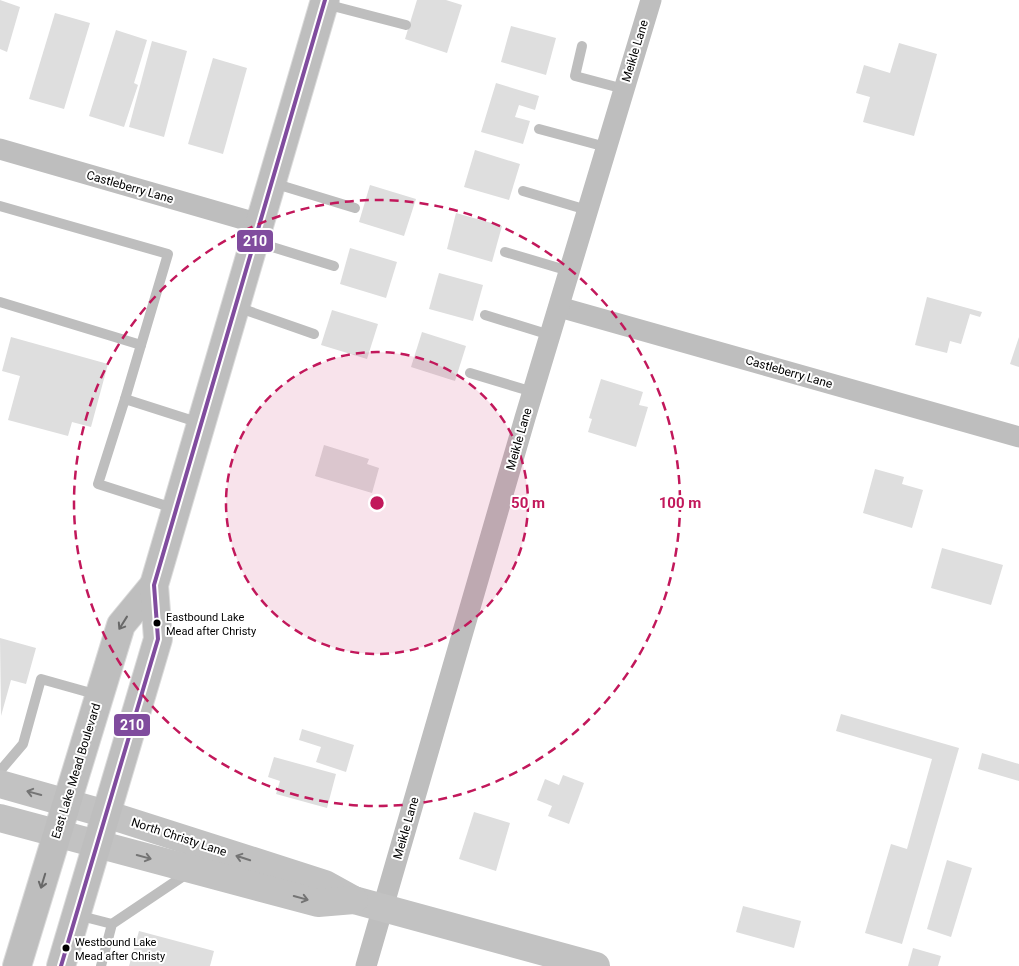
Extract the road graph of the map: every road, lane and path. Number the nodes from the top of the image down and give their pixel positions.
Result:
1 (651, 0) edge
2 (324, 2) edge
3 (406, 25) dead end
4 (582, 46) dead end
5 (624, 89) junction
6 (539, 129) dead end
7 (606, 147) junction
8 (0, 150) edge
9 (272, 183) junction
10 (523, 192) dead end
11 (0, 206) edge
12 (355, 208) dead end
13 (587, 210) junction
14 (258, 233) junction
15 (504, 252) dead end
16 (334, 266) dead end
17 (569, 271) junction
18 (0, 302) edge
19 (236, 307) junction
20 (558, 307) junction
21 (484, 315) dead end
22 (314, 334) dead end
23 (550, 335) junction
24 (141, 346) junction
25 (470, 373) dead end
26 (533, 392) junction
27 (125, 399) junction
28 (201, 424) junction
29 (1019, 437) edge
30 (176, 509) junction
31 (154, 586) junction
32 (100, 695) junction
33 (0, 771) edge
34 (0, 784) edge
35 (67, 803) junction
36 (106, 814) junction
37 (0, 818) edge
38 (57, 834) junction
39 (97, 844) junction
40 (193, 870) junction
41 (354, 900) junction
42 (383, 908) junction
43 (76, 915) junction
44 (112, 924) junction
45 (17, 966) edge
46 (61, 966) edge
47 (101, 966) edge
48 (366, 966) edge
49 (596, 966) edge

1 - 5 street, Meikle Lane
2 - 3 lane
2 - 9 main road, East Lake Mead Boulevard
4 - 5 lane
5 - 7 street, Meikle Lane
6 - 7 lane
7 - 13 street, Meikle Lane
8 - 14 street, Castleberry Lane
9 - 12 lane
9 - 14 main road, East Lake Mead Boulevard
10 - 13 lane
11 - 24 lane
13 - 17 street, Meikle Lane
14 - 16 lane
14 - 19 main road, East Lake Mead Boulevard
15 - 17 lane
17 - 20 street, Meikle Lane
18 - 24 lane
19 - 22 lane
19 - 28 main road, East Lake Mead Boulevard
20 - 23 street, Meikle Lane
20 - 29 street, Castleberry Lane
21 - 23 lane
23 - 26 street, Meikle Lane
24 - 27 lane
25 - 26 lane
26 - 42 street, Meikle Lane
27 - 28 lane
27 - 30 lane
28 - 30 main road, East Lake Mead Boulevard
30 - 31 main road, East Lake Mead Boulevard
31 -> 32 main road, East Lake Mead Boulevard
31 - 36 main road, East Lake Mead Boulevard
32 - 33 lane
32 - 35 main road, East Lake Mead Boulevard
35 -> 34 street, North Christy Lane
35 - 36 street, North Christy Lane
35 - 38 main road, East Lake Mead Boulevard
36 - 39 main road, East Lake Mead Boulevard
41 -> 36 street, North Christy Lane
37 - 38 street, North Christy Lane
38 - 39 street, North Christy Lane
38 -> 45 main road, East Lake Mead Boulevard
39 -> 40 street, North Christy Lane
39 - 43 main road, East Lake Mead Boulevard
40 -> 41 street, North Christy Lane
40 - 44 lane
41 - 42 street, North Christy Lane
42 - 48 street, Meikle Lane
42 - 49 street, North Christy Lane
43 - 44 lane
43 - 46 main road, East Lake Mead Boulevard
44 - 47 lane

